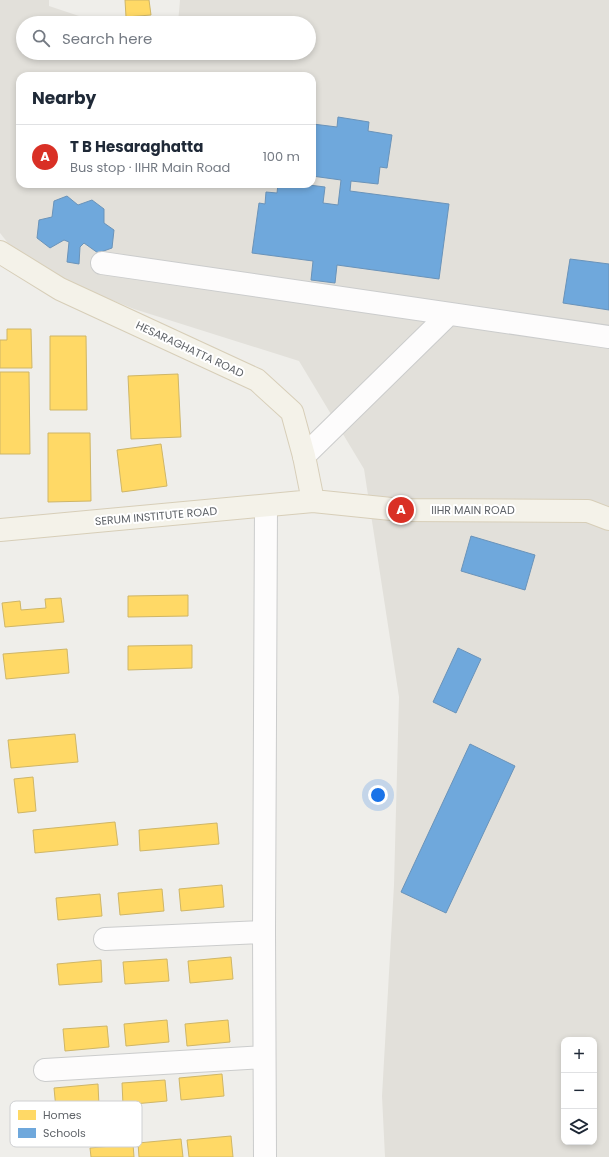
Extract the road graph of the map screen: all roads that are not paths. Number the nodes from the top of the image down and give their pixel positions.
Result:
1 (0, 252) edge
2 (102, 263) dead end
3 (449, 314) junction
4 (609, 337) edge
5 (304, 456) junction
6 (312, 501) junction
7 (266, 506) junction
8 (609, 519) edge
9 (0, 530) edge
10 (264, 932) junction
11 (105, 939) dead end
12 (264, 1057) junction
13 (45, 1070) dead end
14 (265, 1157) edge

1 - 5 main road, HESARAGHATTA ROAD
2 - 3 street
3 - 4 street
3 - 5 street
5 - 6 main road, HESARAGHATTA ROAD
6 - 7 main road, SERUM INSTITUTE ROAD
6 - 8 main road, IIHR MAIN ROAD
7 - 9 main road, SERUM INSTITUTE ROAD
7 - 10 street
10 - 11 street
10 - 12 street
12 - 13 street
12 - 14 street

